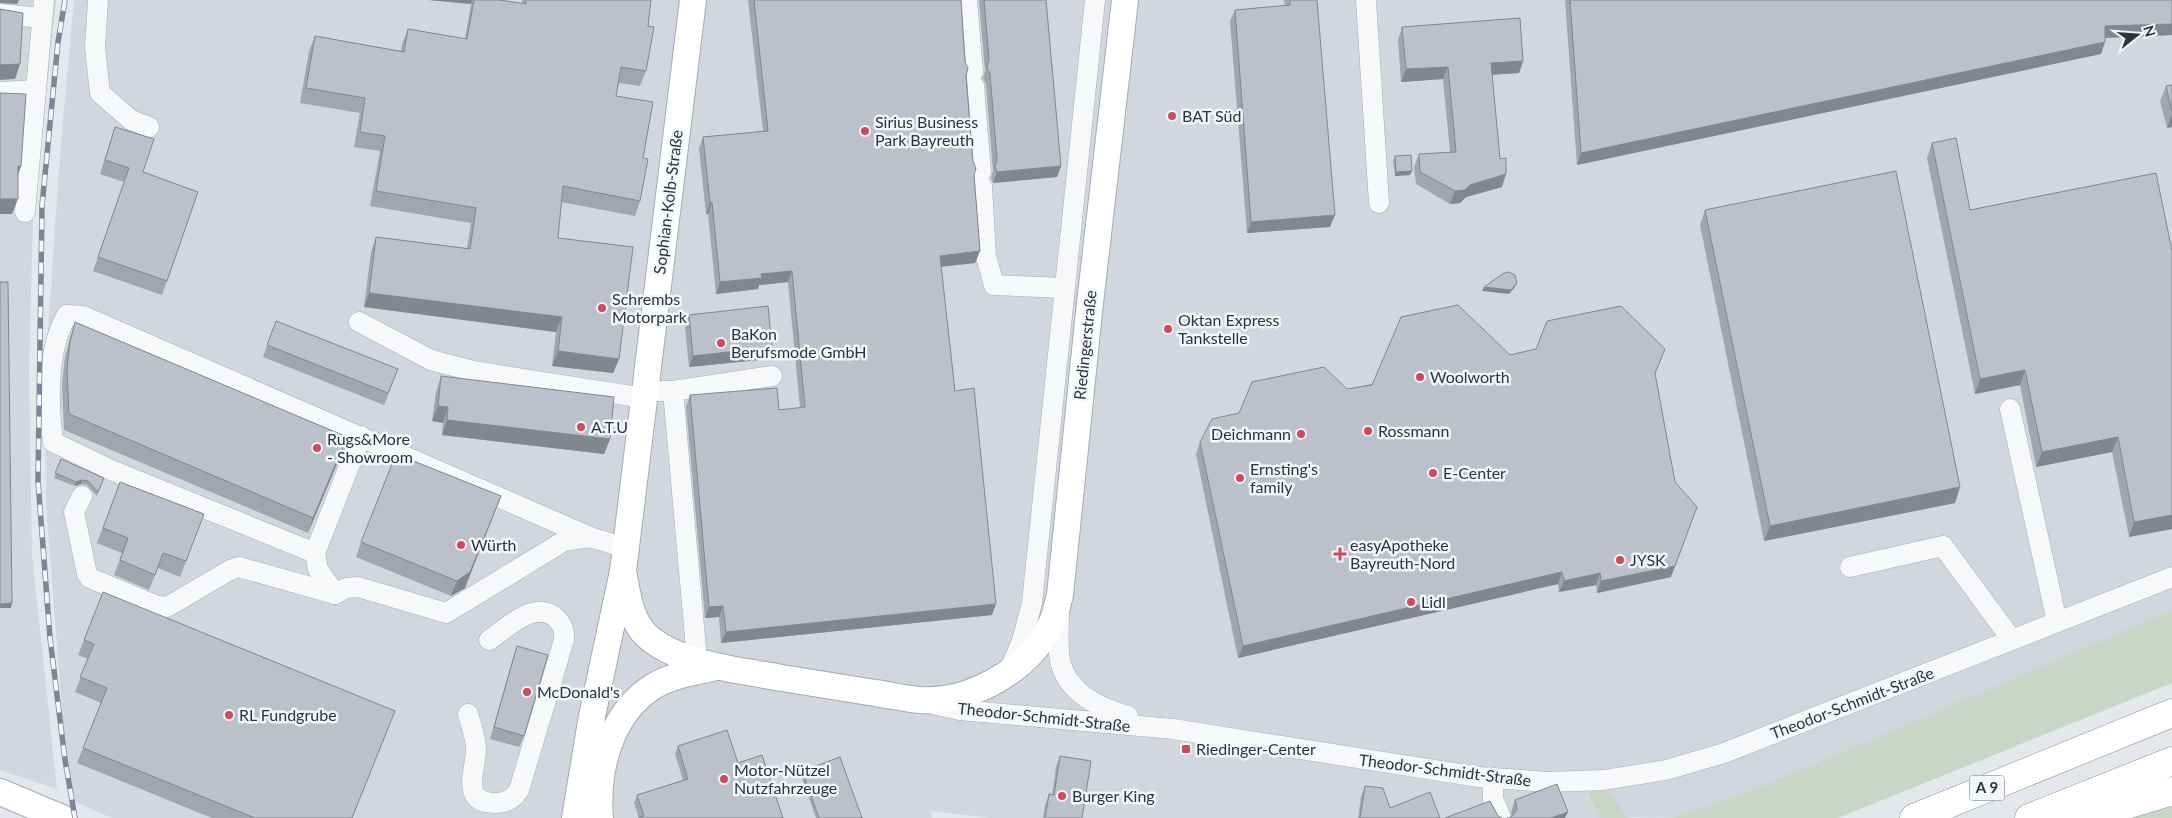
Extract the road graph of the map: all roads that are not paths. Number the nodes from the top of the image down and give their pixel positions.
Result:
1 (98, 0) edge
2 (967, 0) edge
3 (1094, 0) edge
4 (1124, 0) edge
5 (1366, 0) edge
6 (693, 2) edge
7 (43, 9) edge
8 (0, 14) edge
9 (36, 90) junction
10 (0, 92) edge
11 (148, 127) dead end
12 (1379, 203) dead end
13 (25, 212) dead end
14 (1064, 288) junction
15 (359, 322) dead end
16 (772, 376) dead end
17 (673, 391) junction
18 (645, 395) junction
19 (2010, 409) dead end
20 (361, 436) junction
21 (82, 496) dead end
22 (590, 538) junction
23 (315, 552) junction
24 (625, 560) junction
25 (1850, 567) dead end
26 (2172, 577) edge
27 (335, 594) junction
28 (1060, 595) junction
29 (2058, 622) junction
30 (489, 640) dead end
31 (2012, 640) junction
32 (708, 663) junction
33 (1008, 674) junction
34 (922, 700) junction
35 (2172, 713) edge
36 (468, 714) dead end
37 (1173, 729) junction
38 (2172, 760) edge
39 (1493, 778) junction
40 (2172, 791) edge
41 (0, 792) edge
42 (62, 818) edge
43 (575, 818) edge
44 (600, 818) edge
45 (1501, 818) edge
46 (1914, 818) edge
47 (2029, 818) edge
48 (2074, 818) edge

1 - 11 street
2 - 14 street
3 - 14 street, Riedingerstraße
4 - 28 main road, Riedingerstraße
5 - 12 street
6 - 18 main road, Sophian-Kolb-Straße
7 - 8 street
7 - 9 street
9 - 10 street
9 - 13 street
14 - 33 street, Riedingerstraße
15 - 18 street
16 - 17 street
17 - 18 street
17 - 32 street
18 - 24 main road, Sophian-Kolb-Straße
19 - 29 street
20 - 22 street
20 - 23 street
20 - 23 street
21 - 27 street
22 - 24 street
22 - 27 street
23 - 27 street
24 - 32 main road
24 - 43 main road, Sophian-Kolb-Straße
25 - 31 street
26 - 29 street, Theodor-Schmidt-Straße
28 - 33 main road, Riedingerstraße
28 - 37 street
29 - 31 street, Theodor-Schmidt-Straße
30 - 36 street
31 - 39 street, Theodor-Schmidt-Straße
32 - 34 main road, Theodor-Schmidt-Straße
32 - 44 main road
33 - 34 main road, Riedingerstraße
34 - 37 street, Theodor-Schmidt-Straße
35 - 46 highway, A 9
37 - 39 street, Theodor-Schmidt-Straße
38 - 47 highway
39 - 45 street
40 - 48 highway
41 - 42 main road

